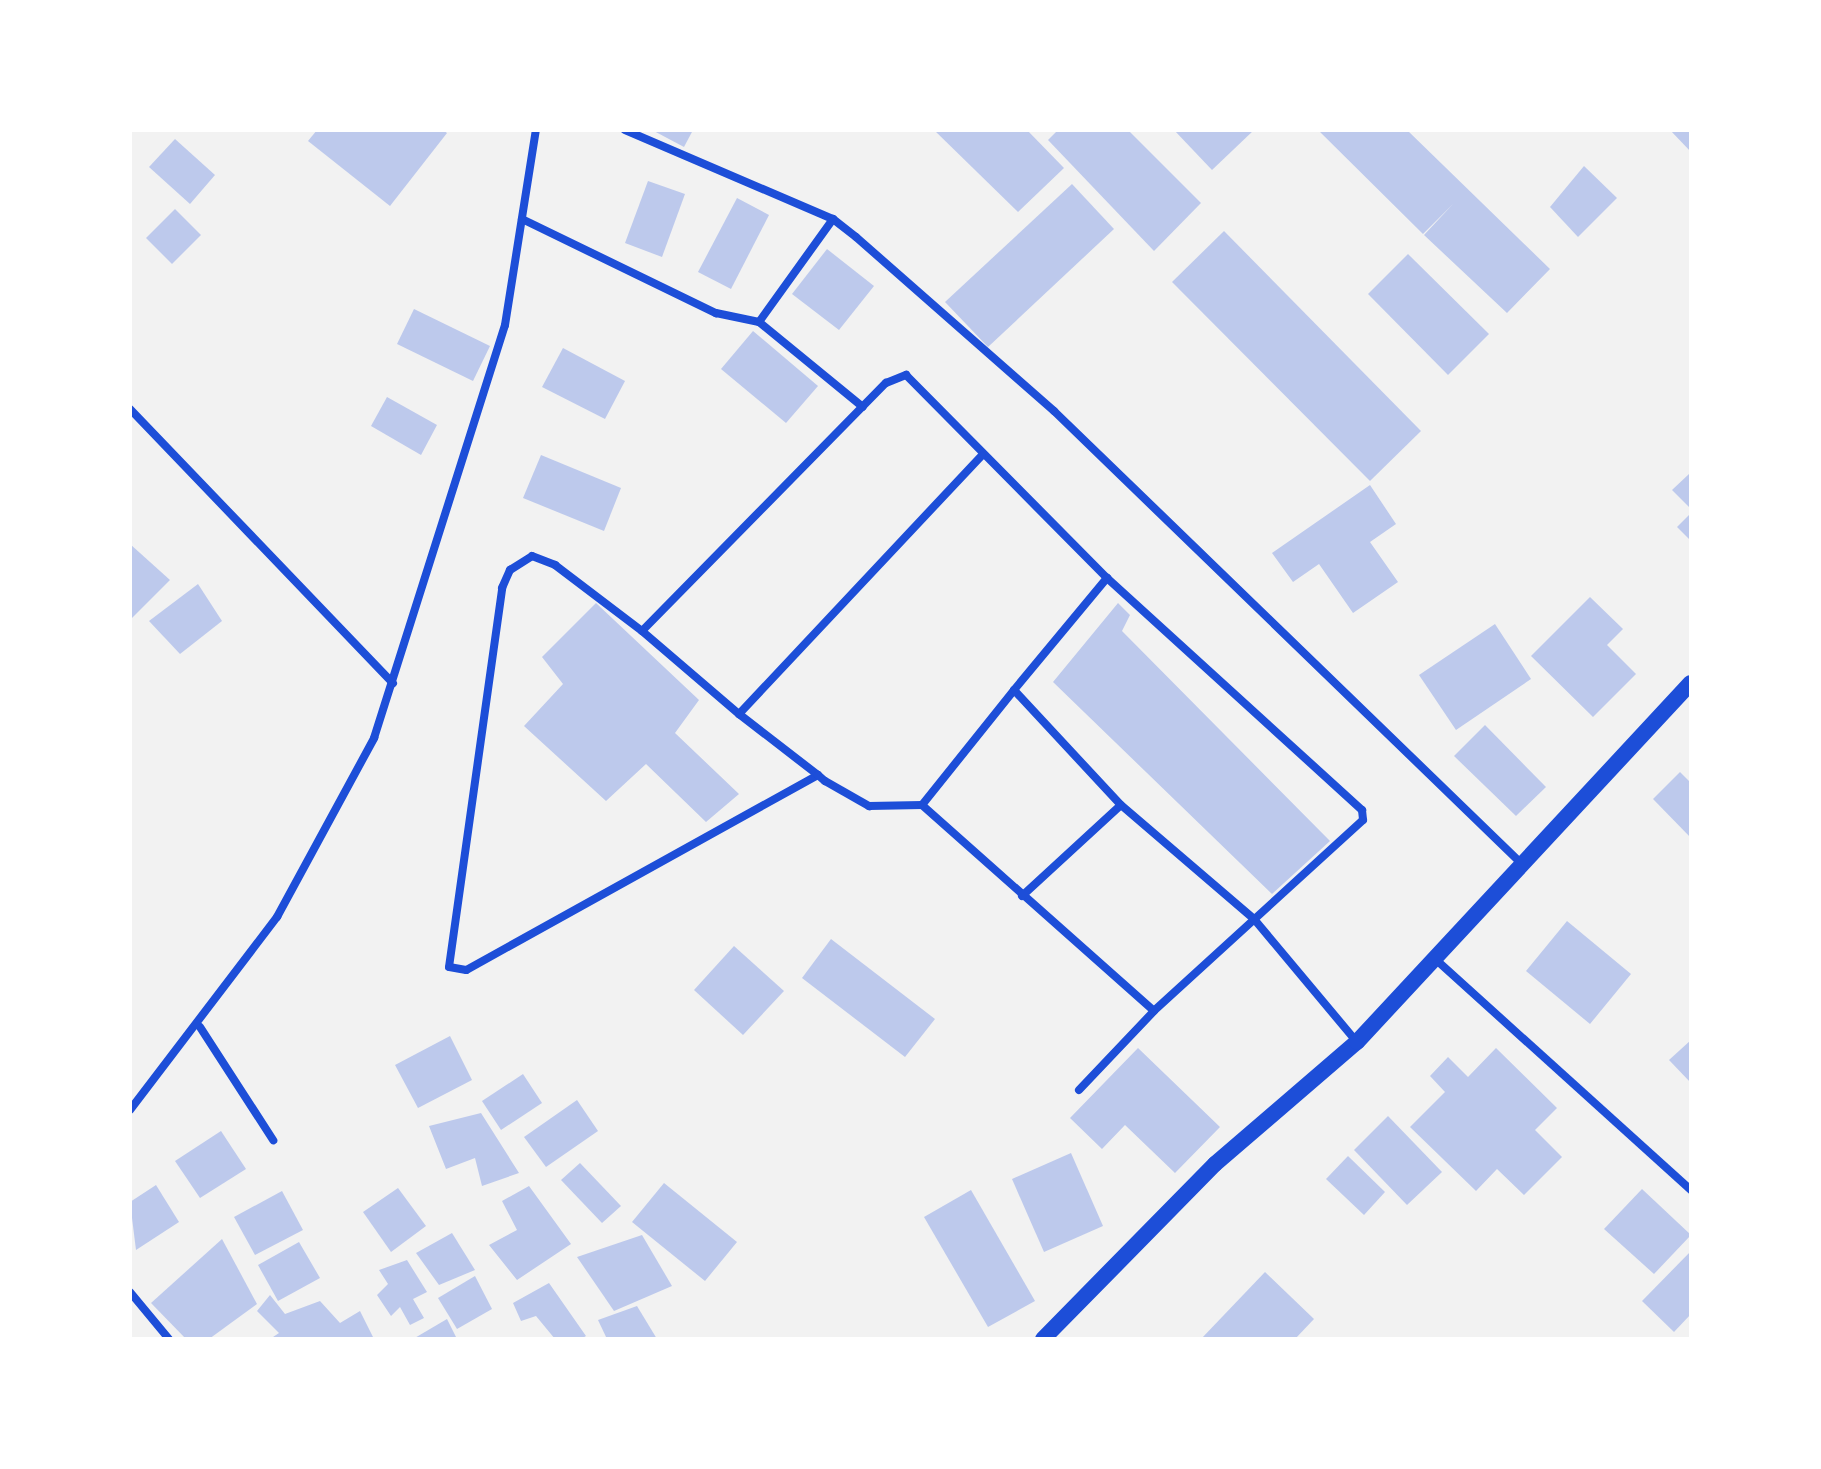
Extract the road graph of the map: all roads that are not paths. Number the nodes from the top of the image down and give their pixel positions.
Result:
1 (536, 130) edge
2 (625, 130) edge
3 (522, 219) junction
4 (833, 219) junction
5 (759, 322) junction
6 (863, 407) junction
7 (130, 409) edge
8 (981, 456) junction
9 (1107, 578) junction
10 (642, 631) junction
11 (393, 683) junction
12 (1691, 683) edge
13 (1014, 690) junction
14 (739, 714) junction
15 (818, 775) junction
16 (922, 805) junction
17 (1121, 805) junction
18 (1523, 865) junction
19 (1022, 896) junction
20 (1254, 919) junction
21 (1432, 956) junction
22 (1154, 1011) junction
23 (200, 1027) junction
24 (1357, 1042) junction
25 (1079, 1090) dead end
26 (130, 1110) edge
27 (273, 1140) dead end
28 (1691, 1190) edge
29 (130, 1292) edge
30 (169, 1339) edge
31 (1043, 1339) edge

1 - 3 street
2 - 4 street
3 - 5 street
3 - 11 street
4 - 5 street
4 - 18 street
5 - 6 street
6 - 8 street
6 - 10 street
7 - 11 street
8 - 9 street
8 - 14 street
9 - 13 street
9 - 20 street
10 - 14 street
10 - 15 street
11 - 23 street
12 - 18 main road
13 - 16 street
13 - 17 street
14 - 15 street
15 - 16 street
16 - 19 street
17 - 19 street
17 - 20 street
18 - 21 main road
19 - 22 street
20 - 22 street
20 - 24 street
21 - 24 main road
21 - 28 street
22 - 25 street
23 - 26 street
23 - 27 street
24 - 31 main road
29 - 30 street

